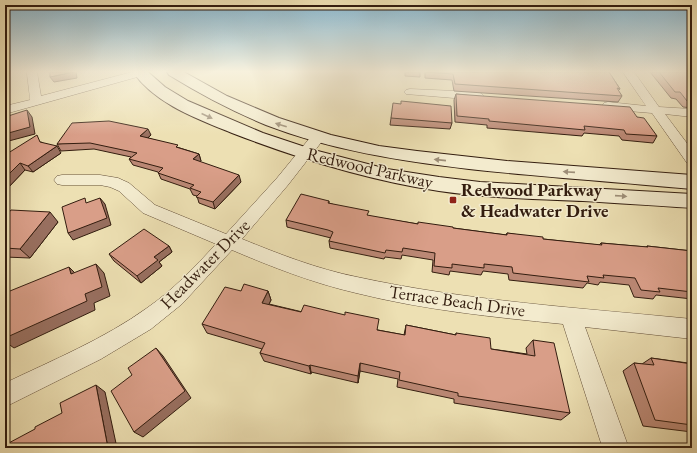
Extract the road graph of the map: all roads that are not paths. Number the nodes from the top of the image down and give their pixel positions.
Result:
1 (35, 93) edge
2 (67, 93) edge
3 (165, 93) edge
4 (212, 93) edge
5 (426, 93) edge
6 (644, 93) edge
7 (493, 98) edge
8 (36, 102) junction
9 (593, 105) edge
10 (5, 110) edge
11 (656, 110) junction
12 (692, 113) edge
13 (318, 137) junction
14 (306, 153) junction
15 (692, 160) edge
16 (62, 180) dead end
17 (692, 182) edge
18 (692, 201) edge
19 (229, 242) junction
20 (571, 317) junction
21 (692, 329) edge
22 (5, 395) edge
23 (613, 448) edge

1 - 8 street
2 - 8 street
3 -> 14 main road, Redwood Parkway
13 -> 4 main road, Redwood Parkway
5 - 7 street
6 - 11 street
8 - 10 street
9 - 11 street
11 - 12 street
11 - 15 street
13 - 14 street, Headwater Drive
17 -> 13 main road, Redwood Parkway
14 -> 18 main road, Redwood Parkway
14 - 19 street, Headwater Drive
16 - 19 street, Terrace Beach Drive
19 - 20 street, Terrace Beach Drive
19 - 22 street, Headwater Drive
20 - 21 street, Terrace Beach Drive
20 - 23 street

